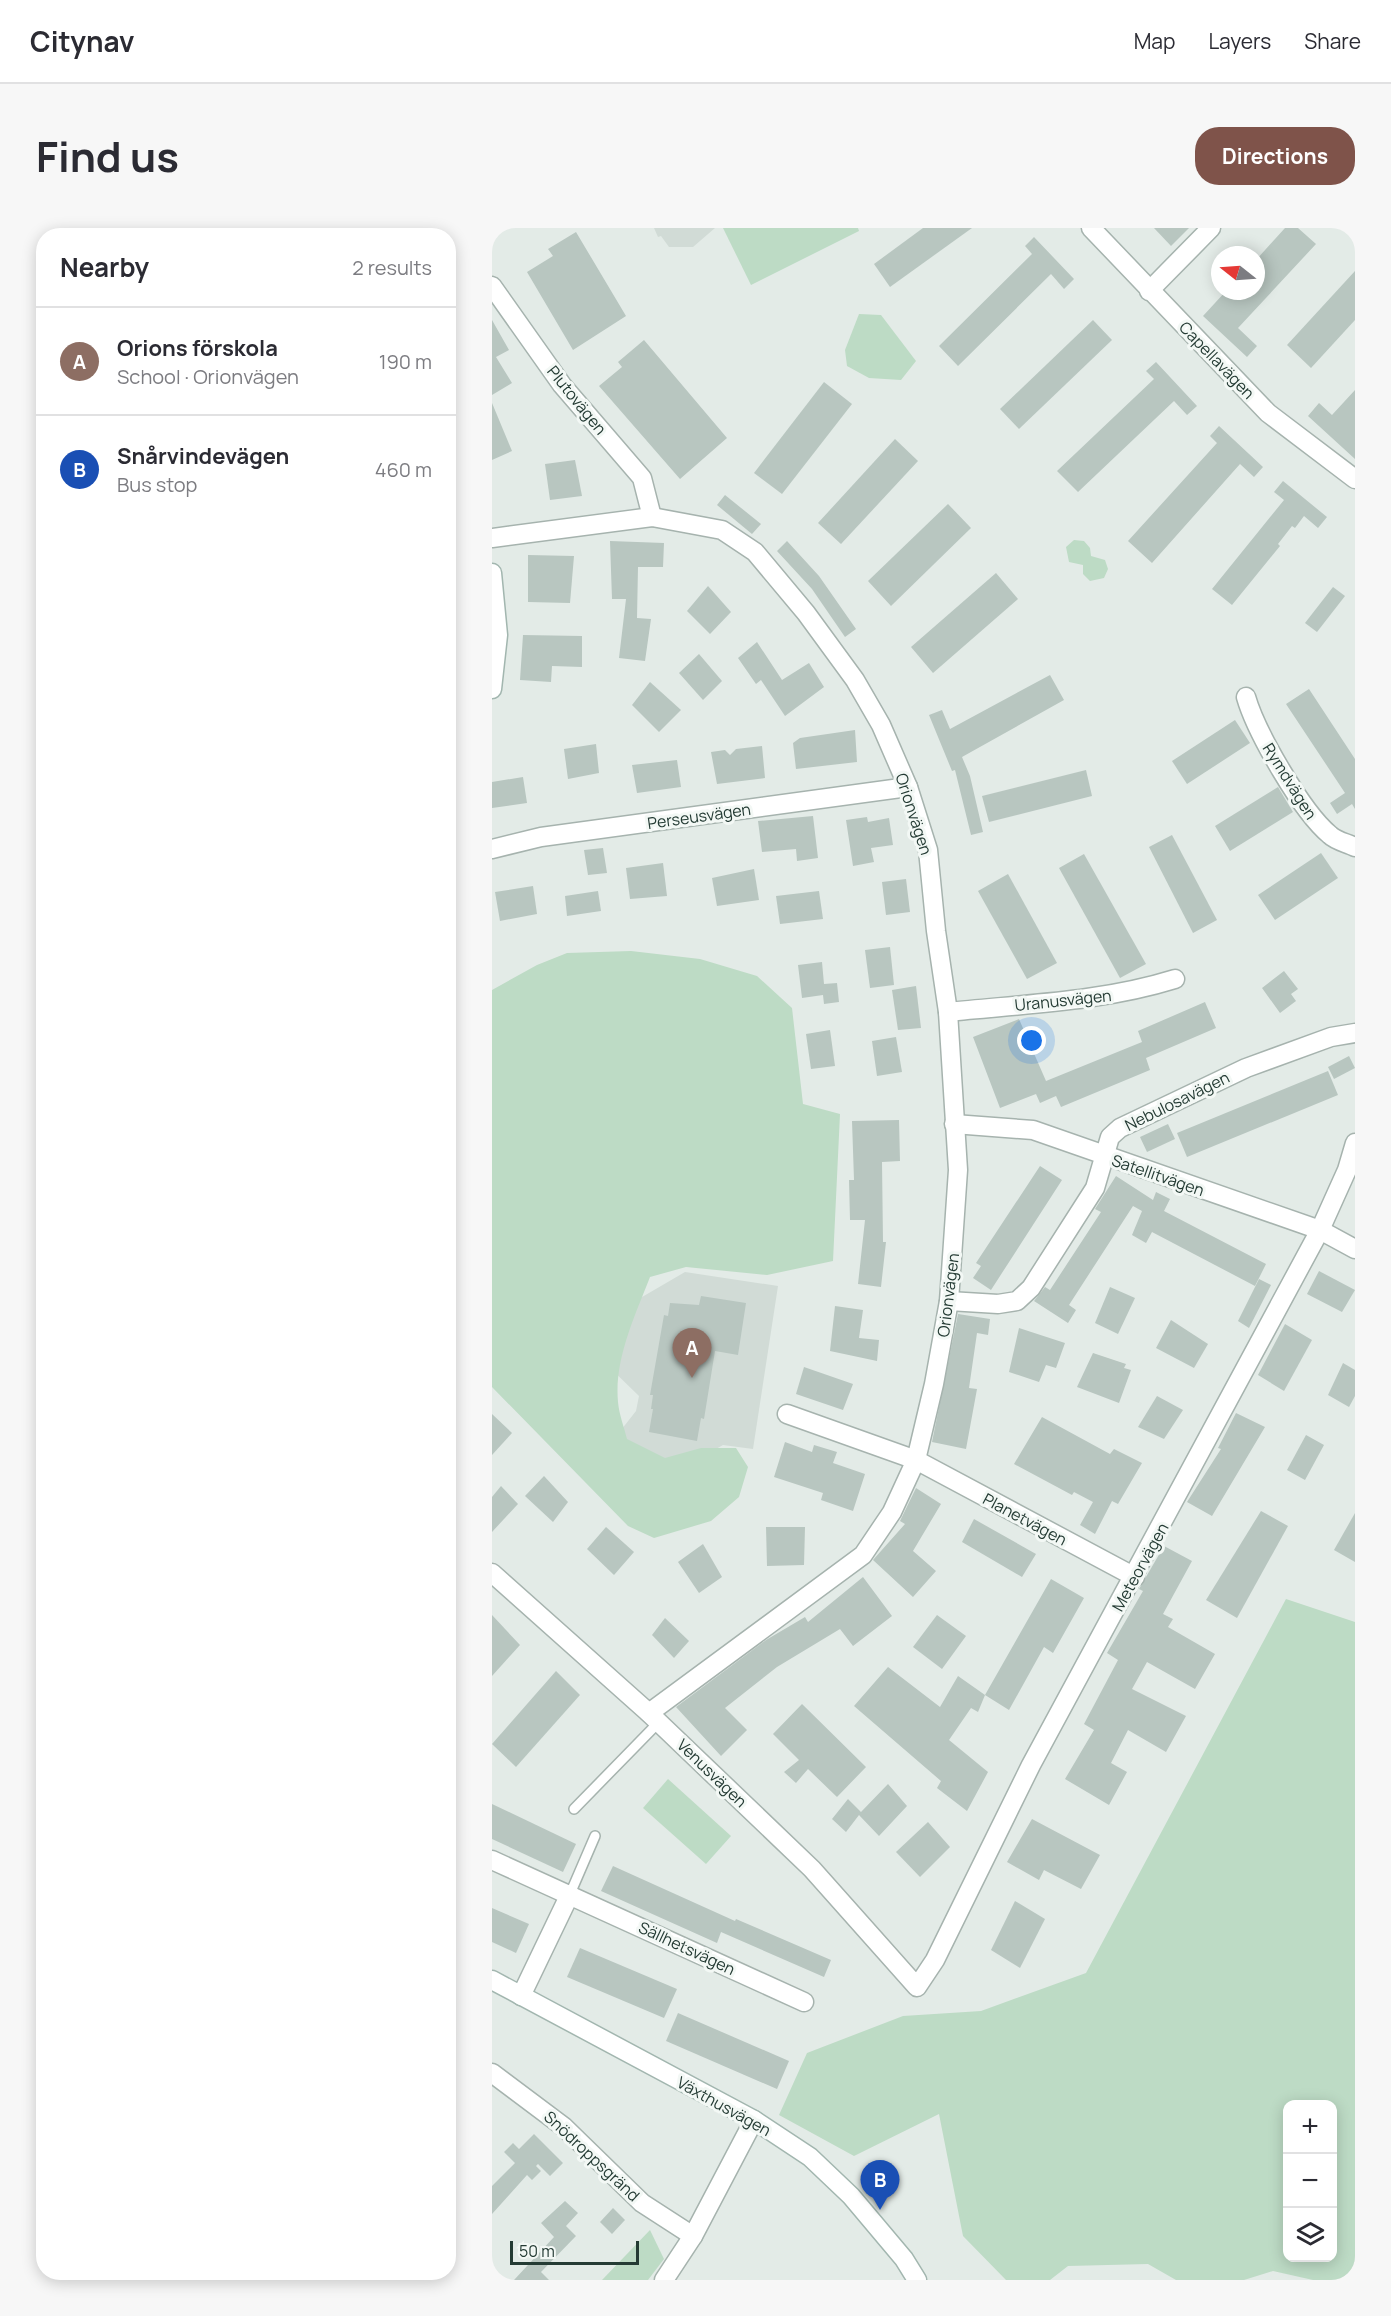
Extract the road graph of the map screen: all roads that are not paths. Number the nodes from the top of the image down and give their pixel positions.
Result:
1 (1091, 228) edge
2 (1211, 228) edge
3 (492, 286) edge
4 (1149, 291) junction
5 (1355, 479) edge
6 (652, 517) junction
7 (492, 538) edge
8 (492, 573) edge
9 (492, 689) edge
10 (1245, 697) dead end
11 (908, 787) junction
12 (1355, 847) edge
13 (492, 849) edge
14 (1175, 979) dead end
15 (948, 1012) junction
16 (1355, 1033) edge
17 (954, 1124) junction
18 (1355, 1143) edge
19 (1104, 1156) junction
20 (1320, 1230) junction
21 (1355, 1249) edge
22 (949, 1301) junction
23 (787, 1414) dead end
24 (916, 1460) junction
25 (492, 1573) edge
26 (1135, 1577) junction
27 (654, 1717) junction
28 (574, 1809) dead end
29 (595, 1836) dead end
30 (492, 1860) edge
31 (570, 1894) junction
32 (492, 1980) edge
33 (917, 1988) joint
34 (521, 1996) junction
35 (804, 2002) dead end
36 (492, 2073) edge
37 (754, 2120) junction
38 (693, 2236) junction
39 (664, 2280) edge
40 (917, 2280) edge

1 - 4 street, Capellavägen
2 - 4 street
3 - 6 street, Plutovägen
4 - 5 street, Capellavägen
6 - 7 street, Orionvägen
6 - 11 street, Orionvägen
8 - 9 street
10 - 12 street, Rymdvägen
11 - 13 street, Perseusvägen
11 - 15 street, Orionvägen
14 - 15 street, Uranusvägen
15 - 17 street, Orionvägen
16 - 19 street, Nebulosavägen
17 - 19 street, Satellitvägen
17 - 22 street, Orionvägen
18 - 20 street, Meteorvägen
19 - 20 street, Satellitvägen
19 - 22 street, Nebulosavägen
20 - 21 street, Satellitvägen
20 - 26 street, Meteorvägen
22 - 24 street, Orionvägen
23 - 24 street
24 - 26 street, Planetvägen
24 - 27 street, Orionvägen
25 - 27 street, Venusvägen
26 - 33 street, Meteorvägen
27 - 28 lane
27 - 33 street, Venusvägen
29 - 31 lane
30 - 31 street, Sällhetsvägen
31 - 34 street
31 - 35 street, Sällhetsvägen
32 - 34 street, Växthusvägen
34 - 37 street, Växthusvägen
36 - 38 street, Snödroppsgränd
37 - 38 street
37 - 40 street, Växthusvägen
38 - 39 street

